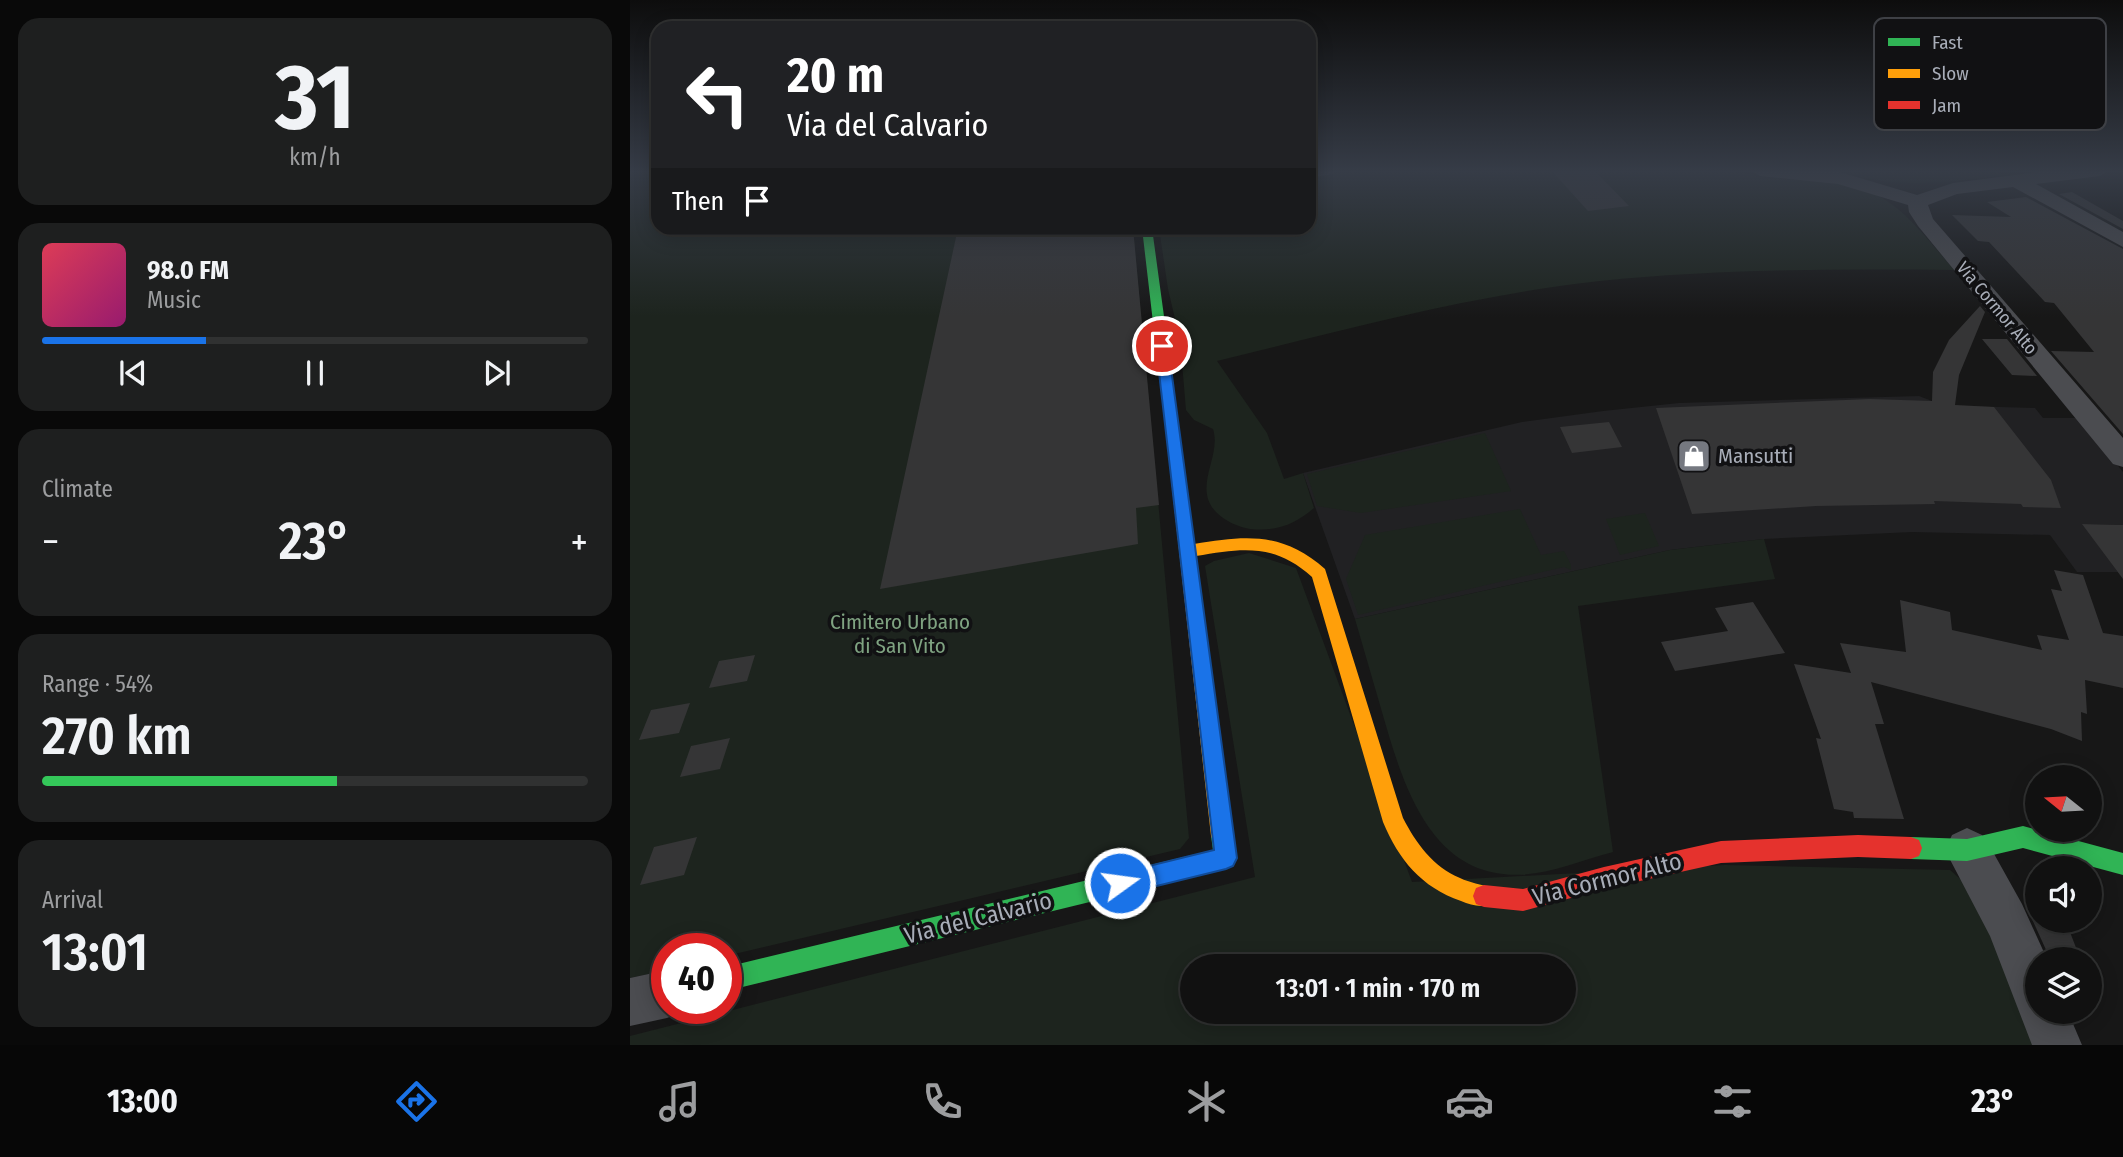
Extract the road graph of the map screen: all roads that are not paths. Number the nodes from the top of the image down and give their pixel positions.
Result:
1 (1924, 219) edge
2 (2085, 219) edge
3 (1148, 235) edge
4 (2121, 239) edge
5 (2123, 457) edge
6 (1187, 551) junction
7 (1967, 850) junction
8 (2123, 864) edge
9 (2025, 966) edge
10 (742, 975) edge
11 (651, 997) edge
12 (630, 1002) edge
13 (2049, 1024) edge
14 (2057, 1045) edge

1 - 5 street, Via Cormor Alto
2 - 4 street
3 - 6 street, Via del Calvario
6 - 7 street, Via Cormor Alto
6 - 10 street, Via del Calvario
7 - 8 street, Via Cormor Alto
7 - 9 street
11 - 12 street
13 - 14 street

